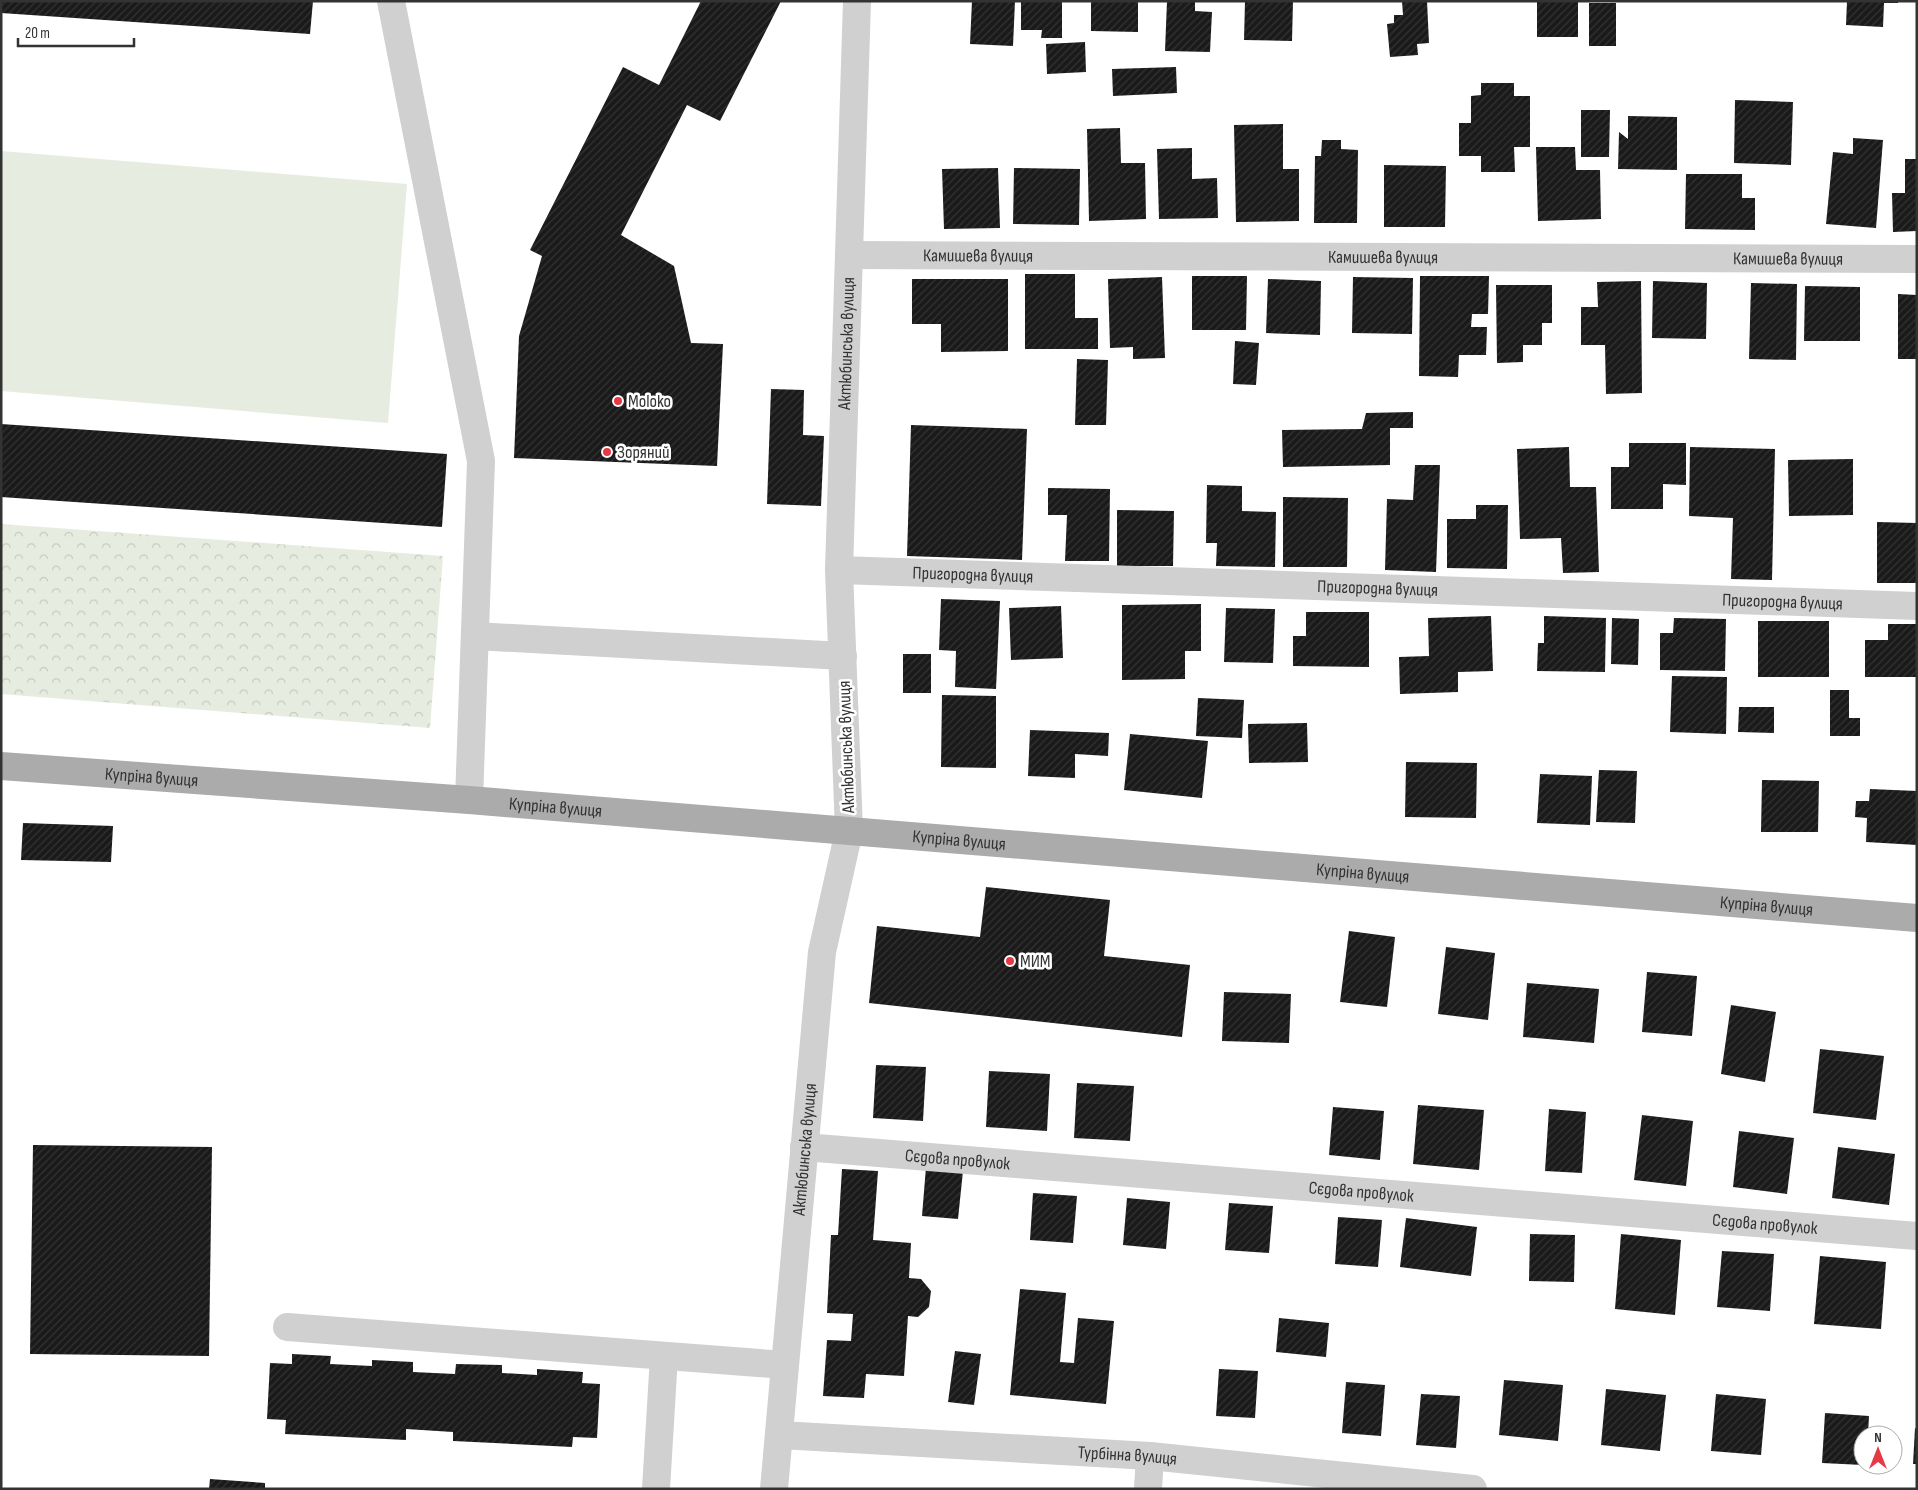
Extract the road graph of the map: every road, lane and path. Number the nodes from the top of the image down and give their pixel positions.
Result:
1 (391, 1) edge
2 (857, 1) edge
3 (849, 255) junction
4 (1917, 259) edge
5 (839, 570) junction
6 (1917, 606) edge
7 (475, 636) junction
8 (843, 656) junction
9 (1, 766) edge
10 (469, 800) junction
11 (849, 831) junction
12 (1917, 918) edge
13 (804, 1147) junction
14 (1917, 1236) edge
15 (287, 1327) dead end
16 (664, 1356) junction
17 (785, 1366) junction
18 (780, 1435) junction
19 (1150, 1456) junction
20 (656, 1489) edge
21 (774, 1489) edge
22 (1148, 1489) edge
23 (1473, 1489) edge

1 - 7 street
2 - 3 street, Актюбинська вулиця
3 - 4 street, Камишева вулиця
3 - 5 street, Актюбинська вулиця
5 - 6 street, Пригородна вулиця
5 - 8 street, Актюбинська вулиця
7 - 8 street
7 - 10 street
8 - 11 street, Актюбинська вулиця
9 - 10 main road, Купріна вулиця
10 - 11 main road, Купріна вулиця
11 - 12 main road, Купріна вулиця
11 - 13 street, Актюбинська вулиця
13 - 14 street, Сєдова провулок
13 - 17 street, Актюбинська вулиця
15 - 16 street
16 - 17 street
16 - 20 street
17 - 18 street, Актюбинська вулиця
18 - 19 street, Турбінна вулиця
18 - 21 street, Актюбинська вулиця
19 - 22 street
19 - 23 street, Турбінна вулиця

